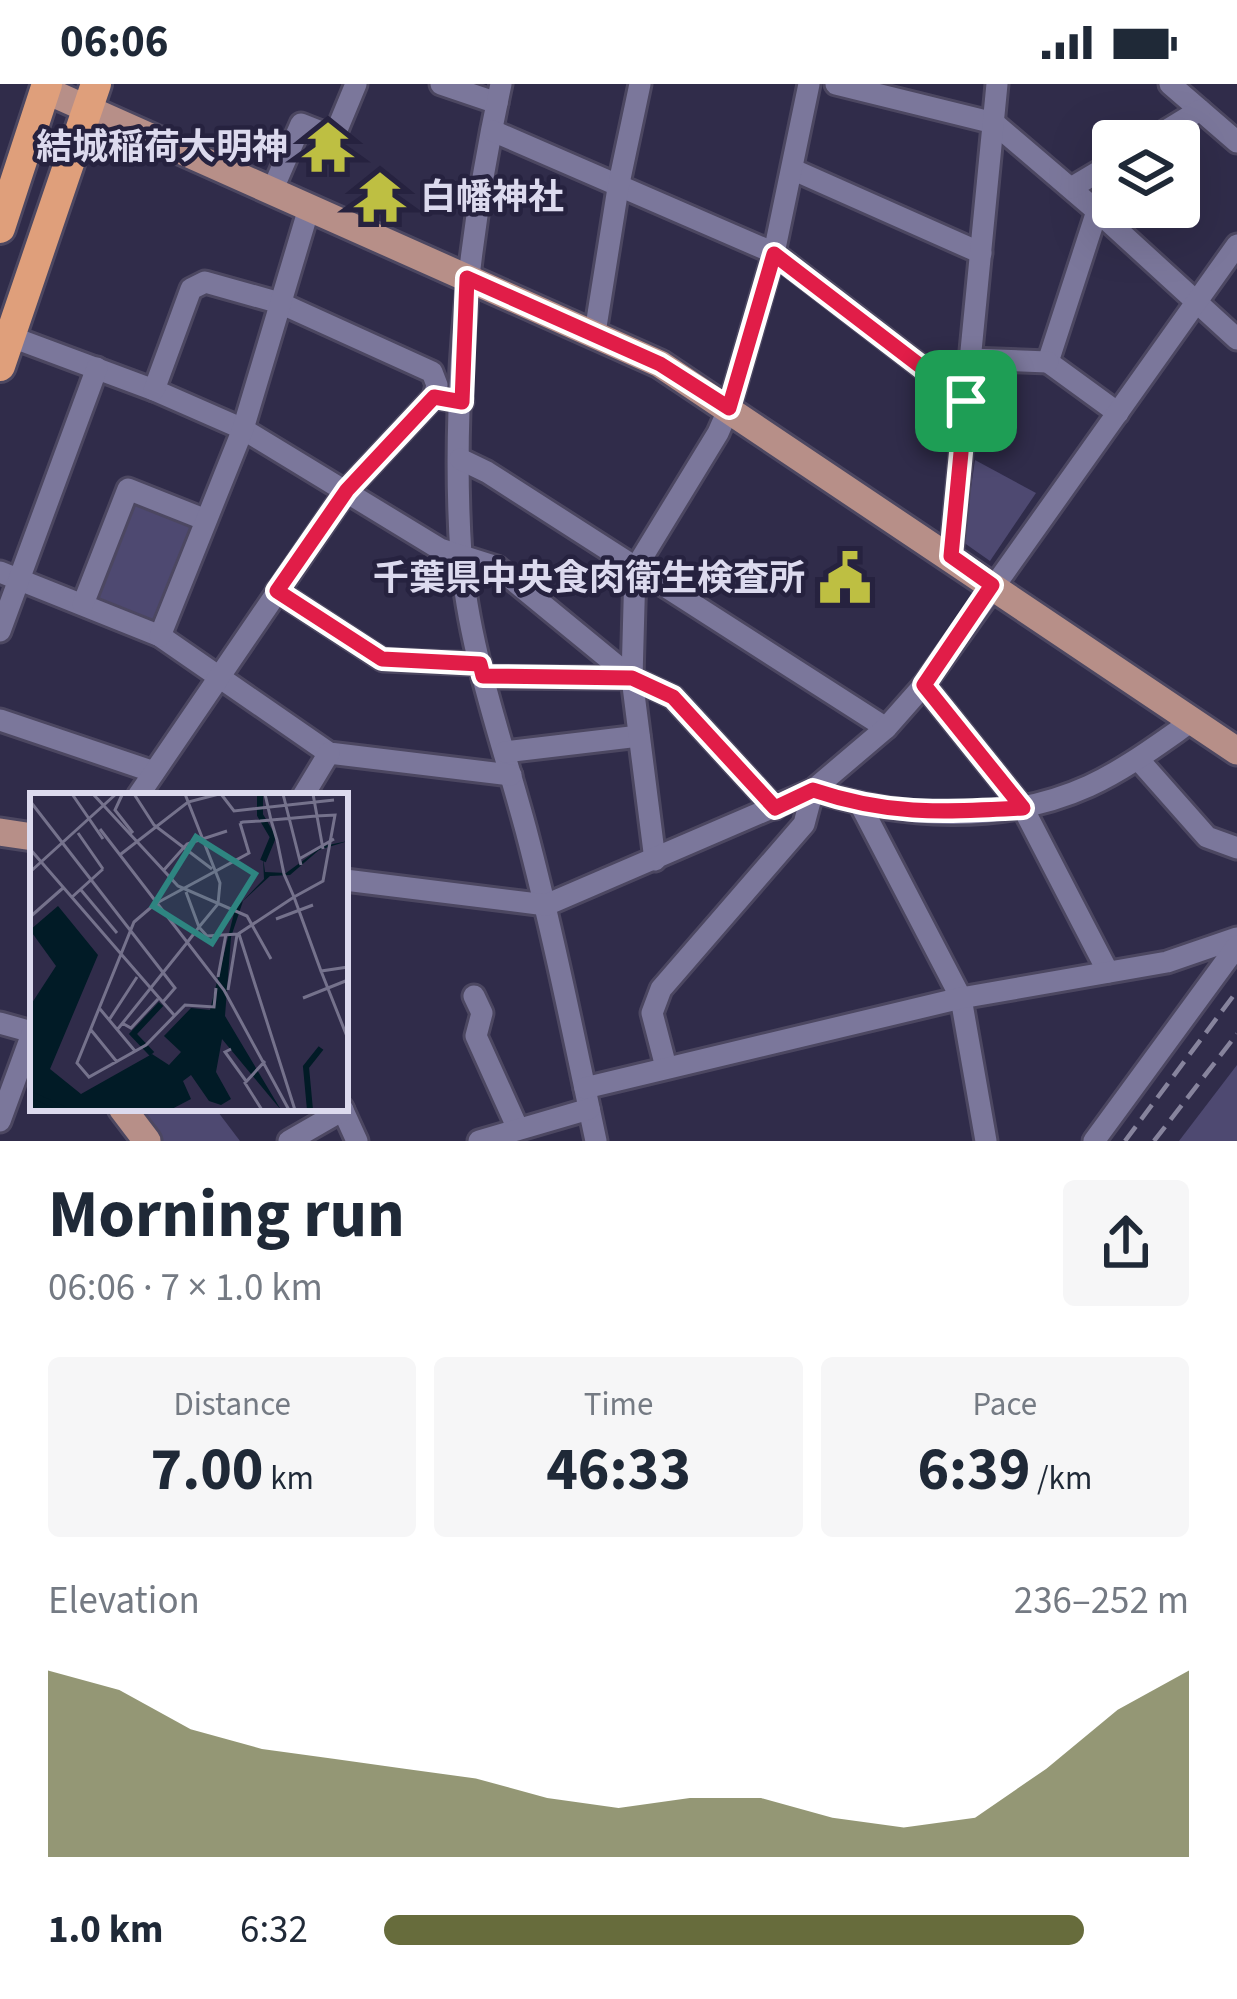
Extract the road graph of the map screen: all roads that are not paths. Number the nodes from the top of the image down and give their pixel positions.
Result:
1 (356, 84) edge
2 (441, 84) edge
3 (640, 84) edge
4 (809, 84) edge
5 (836, 84) edge
6 (998, 84) edge
7 (1170, 84) edge
8 (40, 86) edge
9 (499, 93) edge
10 (90, 97) edge
11 (1200, 110) junction
12 (1184, 120) edge
13 (994, 123) junction
14 (493, 131) junction
15 (1237, 142) edge
16 (794, 170) junction
17 (1092, 176) edge
18 (618, 188) junction
19 (1071, 188) junction
20 (272, 191) junction
21 (1092, 207) edge
22 (309, 208) junction
23 (1092, 226) edge
24 (0, 228) edge
25 (1115, 228) edge
26 (1237, 245) edge
27 (981, 253) junction
28 (774, 254) junction
29 (467, 278) junction
30 (280, 302) junction
31 (1196, 302) junction
32 (595, 333) junction
33 (1237, 339) edge
34 (4, 351) edge
35 (970, 359) junction
36 (1048, 362) junction
37 (98, 368) junction
38 (154, 390) junction
39 (434, 397) junction
40 (966, 401) junction
41 (462, 402) junction
42 (729, 408) junction
43 (1118, 413) junction
44 (243, 429) junction
45 (460, 460) junction
46 (347, 490) junction
47 (206, 520) junction
48 (951, 556) junction
49 (461, 558) junction
50 (635, 569) junction
51 (10, 575) edge
52 (992, 585) junction
53 (277, 591) junction
54 (82, 604) junction
55 (0, 631) edge
56 (160, 636) junction
57 (481, 670) junction
58 (217, 676) junction
59 (632, 678) junction
60 (924, 685) junction
61 (0, 720) edge
62 (1192, 721) junction
63 (886, 728) junction
64 (640, 736) junction
65 (1237, 751) edge
66 (505, 752) junction
67 (328, 753) junction
68 (1138, 759) junction
69 (154, 772) junction
70 (511, 775) junction
71 (813, 790) junction
72 (140, 793) edge
73 (305, 793) edge
74 (861, 806) junction
75 (775, 808) junction
76 (1023, 808) junction
77 (0, 832) edge
78 (30, 837) edge
79 (1237, 848) edge
80 (655, 860) junction
81 (348, 880) edge
82 (546, 905) junction
83 (1237, 942) edge
84 (1108, 972) junction
85 (473, 996) dead end
86 (961, 998) junction
87 (0, 1023) edge
88 (30, 1031) edge
89 (30, 1037) edge
90 (666, 1067) junction
91 (587, 1098) junction
92 (124, 1111) edge
93 (339, 1111) edge
94 (343, 1111) edge
95 (1, 1116) edge
96 (518, 1129) junction
97 (147, 1141) edge
98 (290, 1141) edge
99 (357, 1141) edge
100 (479, 1141) edge
101 (596, 1141) edge
102 (986, 1141) edge
103 (1094, 1141) edge

1 - 20 street
2 - 9 street
3 - 18 street
4 - 16 street
5 - 13 street
6 - 13 street
7 - 11 street
8 - 10 main road
8 - 24 highway
9 - 14 street
10 - 20 main road
10 - 34 highway
11 - 12 street
11 - 15 street
13 - 19 street
13 - 27 street
14 - 18 street
14 - 29 street
16 - 27 street
16 - 28 street
17 - 19 street
18 - 28 street
18 - 32 street
19 - 21 street
20 - 22 main road
22 - 29 main road
22 - 30 street
23 - 36 street
25 - 31 street
26 - 31 street
27 - 35 street
28 - 40 street
28 - 42 street
29 - 32 main road
29 - 41 street
30 - 38 street
30 - 39 street
30 - 44 street
31 - 33 street
31 - 43 street
32 - 42 main road
34 - 37 street
35 - 36 street
35 - 40 street
36 - 43 street
37 - 38 street
37 - 51 street
38 - 44 street
39 - 41 street
39 - 46 street
40 - 48 street
41 - 45 street
42 - 48 main road
42 - 50 street
43 - 52 street
44 - 46 street
44 - 47 street
45 - 49 street
45 - 50 street
46 - 49 street
46 - 53 street
47 - 54 street
47 - 56 street
48 - 52 main road
49 - 57 street
49 - 59 street
50 - 59 street
50 - 63 street
51 - 54 street
51 - 55 street
52 - 60 street
52 - 62 main road
53 - 57 street
53 - 58 street
54 - 56 street
56 - 58 street
57 - 59 street
57 - 66 street
58 - 67 street
58 - 69 street
59 - 64 street
59 - 75 street
60 - 63 street
60 - 76 street
61 - 69 street
62 - 65 main road
62 - 68 street
63 - 71 street
64 - 66 street
64 - 80 street
66 - 70 street
67 - 70 street
67 - 73 street
68 - 76 street
68 - 79 street
69 - 72 street
70 - 82 street
71 - 74 street
71 - 75 street
71 - 90 street
74 - 76 street
74 - 86 street
75 - 80 street
76 - 84 street
77 - 78 main road
80 - 82 street
81 - 82 street
82 - 91 street
83 - 84 street
83 - 103 street
84 - 86 street
85 - 96 street
86 - 90 street
86 - 102 street
87 - 88 street
89 - 95 street
90 - 91 street
91 - 96 street
91 - 101 street
92 - 97 main road
93 - 98 street
94 - 99 street
96 - 100 street

